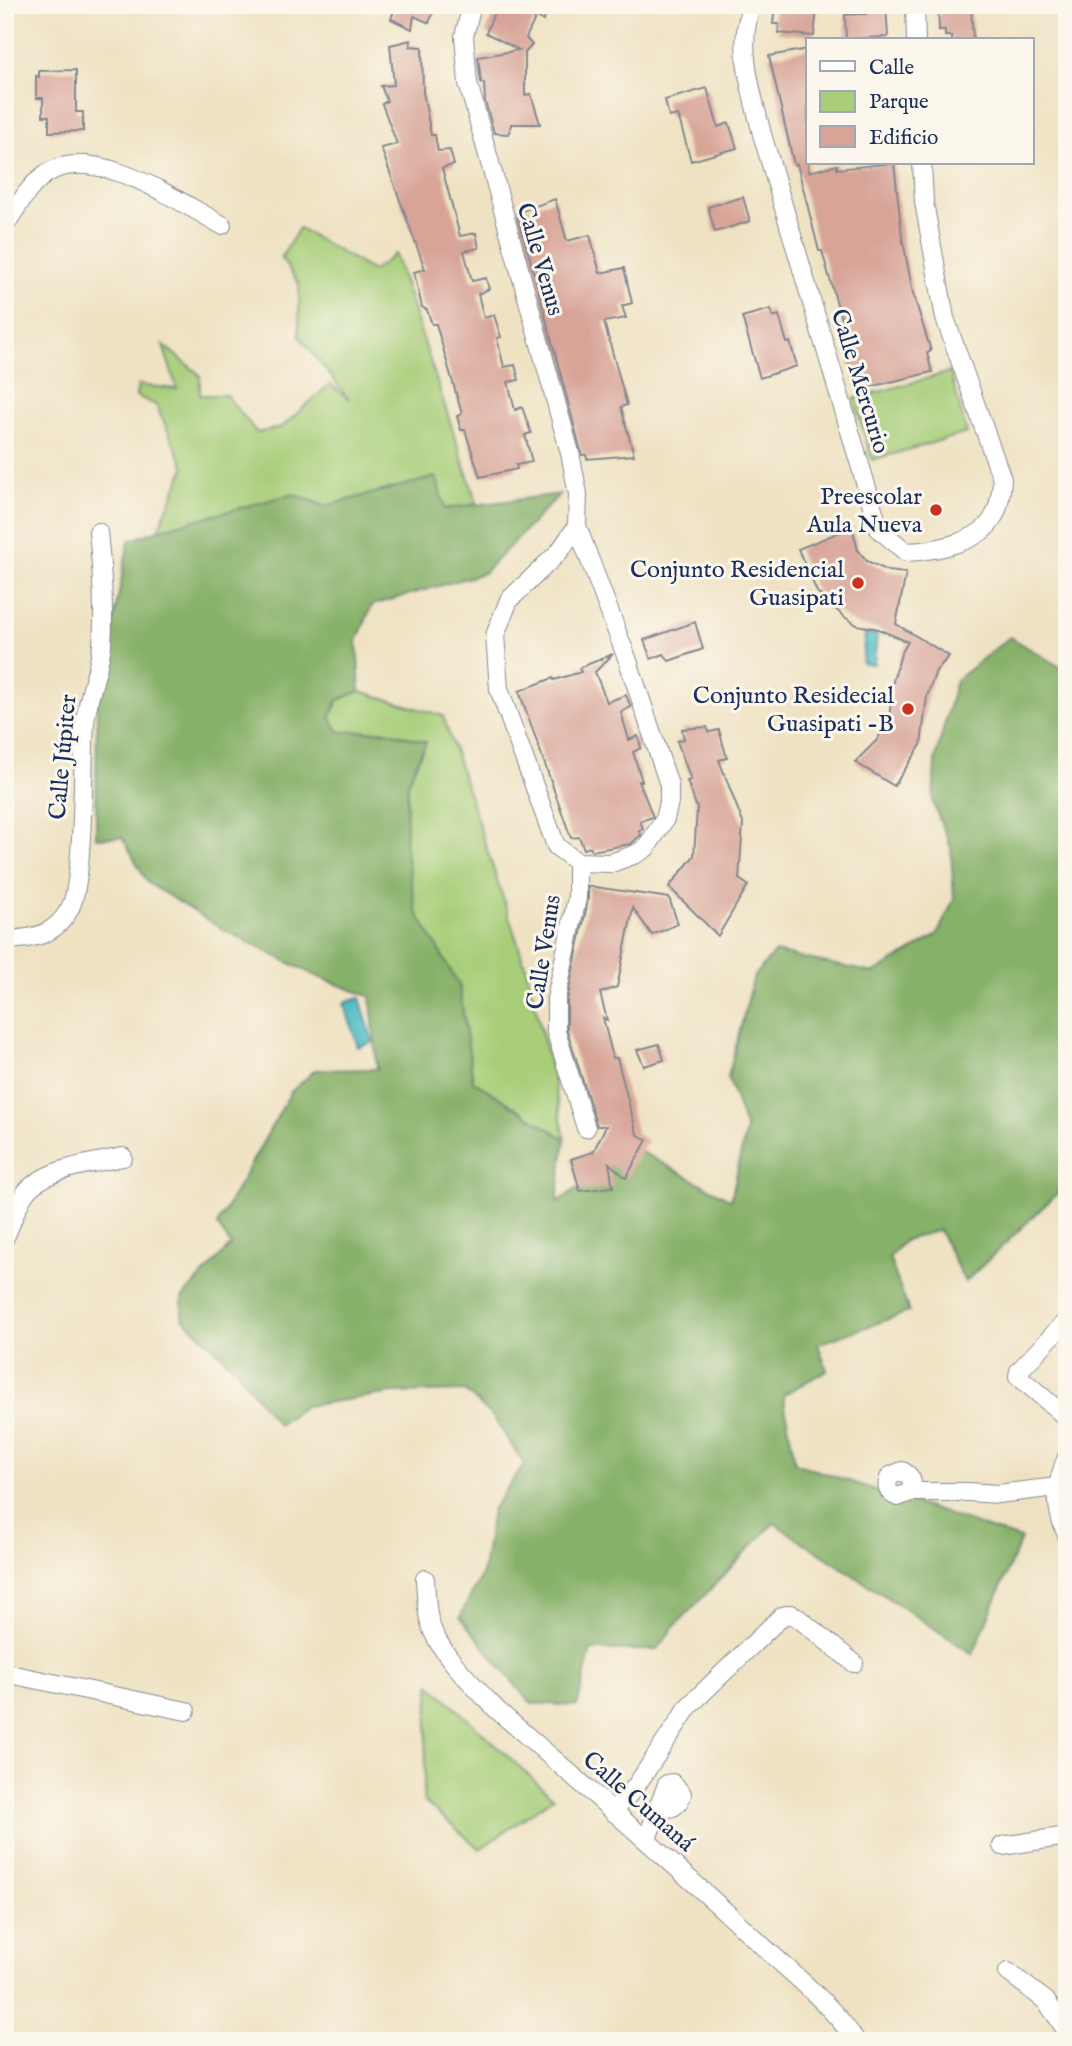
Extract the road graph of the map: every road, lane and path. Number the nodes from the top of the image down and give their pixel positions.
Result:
1 (472, 5) edge
2 (752, 5) edge
3 (915, 5) edge
4 (916, 38) edge
5 (922, 164) edge
6 (5, 225) edge
7 (222, 225) dead end
8 (577, 526) junction
9 (98, 533) dead end
10 (577, 862) junction
11 (5, 940) edge
12 (586, 1128) dead end
13 (123, 1157) dead end
14 (5, 1237) edge
15 (1067, 1320) edge
16 (1067, 1418) edge
17 (1067, 1457) edge
18 (1057, 1488) junction
19 (910, 1492) dead end
20 (1067, 1535) edge
21 (425, 1579) dead end
22 (853, 1663) dead end
23 (5, 1673) edge
24 (186, 1711) dead end
25 (658, 1806) dead end
26 (613, 1812) junction
27 (1067, 1836) edge
28 (647, 1839) junction
29 (1002, 1846) dead end
30 (1008, 1972) dead end
31 (1067, 2031) edge
32 (856, 2041) edge

1 - 8 street, Calle Venus
2 - 5 street, Calle Mercurio
3 - 4 street
6 - 7 street
8 - 10 street, Calle Venus
8 - 10 street, Calle Venus
9 - 11 street, Calle Júpiter
10 - 12 street, Calle Venus
13 - 14 street
15 - 16 street
17 - 18 street
18 - 19 street
18 - 20 street
21 - 26 street, Calle Cumaná
22 - 26 street
23 - 24 street
25 - 28 street
26 - 28 street, Calle Cumaná
27 - 29 street
28 - 32 street, Calle Cumaná
30 - 31 street

